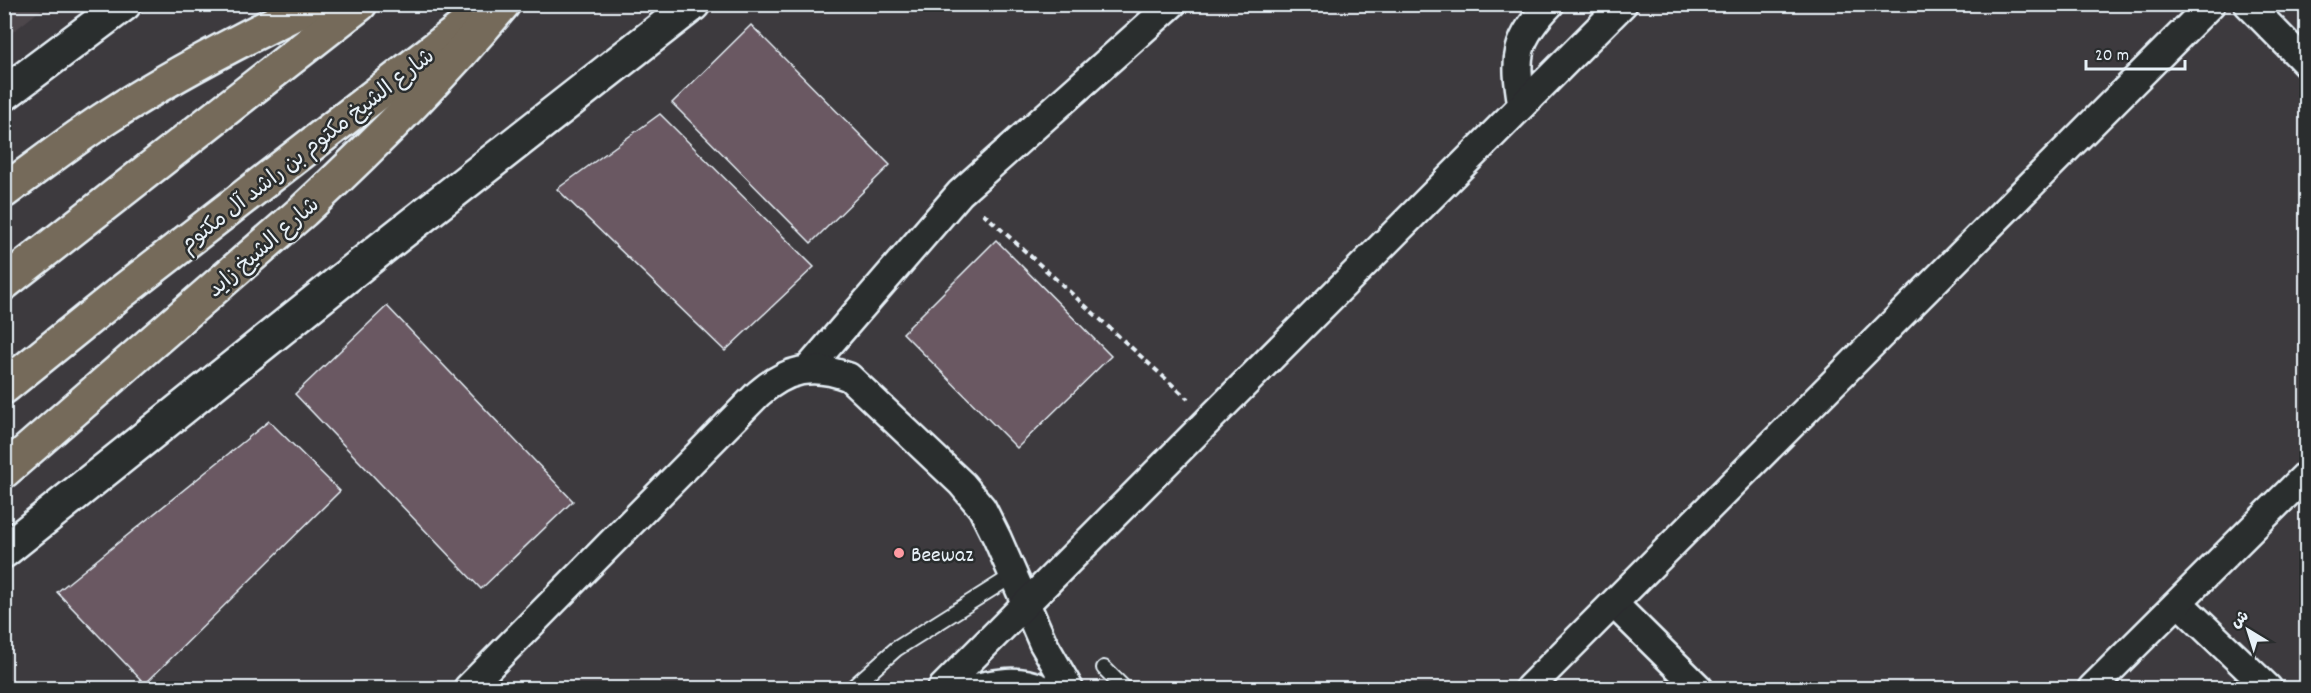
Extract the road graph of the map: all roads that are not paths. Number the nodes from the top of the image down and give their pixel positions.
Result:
1 (124, 4) edge
2 (314, 4) edge
3 (360, 4) edge
4 (492, 4) edge
5 (503, 4) edge
6 (693, 4) edge
7 (1172, 4) edge
8 (1550, 4) edge
9 (1623, 4) edge
10 (2248, 4) edge
11 (2198, 9) edge
12 (2307, 63) edge
13 (4, 94) edge
14 (1522, 105) junction
15 (4, 191) edge
16 (4, 283) edge
17 (808, 369) junction
18 (4, 387) edge
19 (4, 471) edge
20 (2307, 475) edge
21 (4, 551) edge
22 (1012, 576) junction
23 (2178, 603) junction
24 (1614, 604) junction
25 (1025, 606) junction
26 (1104, 668) dead end
27 (468, 688) edge
28 (852, 688) edge
29 (942, 688) edge
30 (974, 688) edge
31 (1040, 688) edge
32 (1069, 688) edge
33 (1124, 688) edge
34 (1529, 688) edge
35 (1699, 688) edge
36 (2092, 688) edge
37 (2268, 688) edge

1 - 13 street
2 - 15 main road
3 - 16 main road
4 - 18 main road, شارع الشيخ مكتوم بن راشد آل مكتوم
5 - 19 main road, شارع الشيخ زايد
6 - 21 street
7 - 17 street
8 - 14 street
9 - 14 street
10 - 12 street
11 - 24 street
14 - 25 street
17 - 22 street
17 - 27 street
20 - 23 street
22 - 25 street
22 - 28 lane
23 - 36 street
23 - 37 street
24 - 34 street
24 - 35 street
25 - 29 street
25 - 32 street
26 - 33 lane
30 - 31 street

